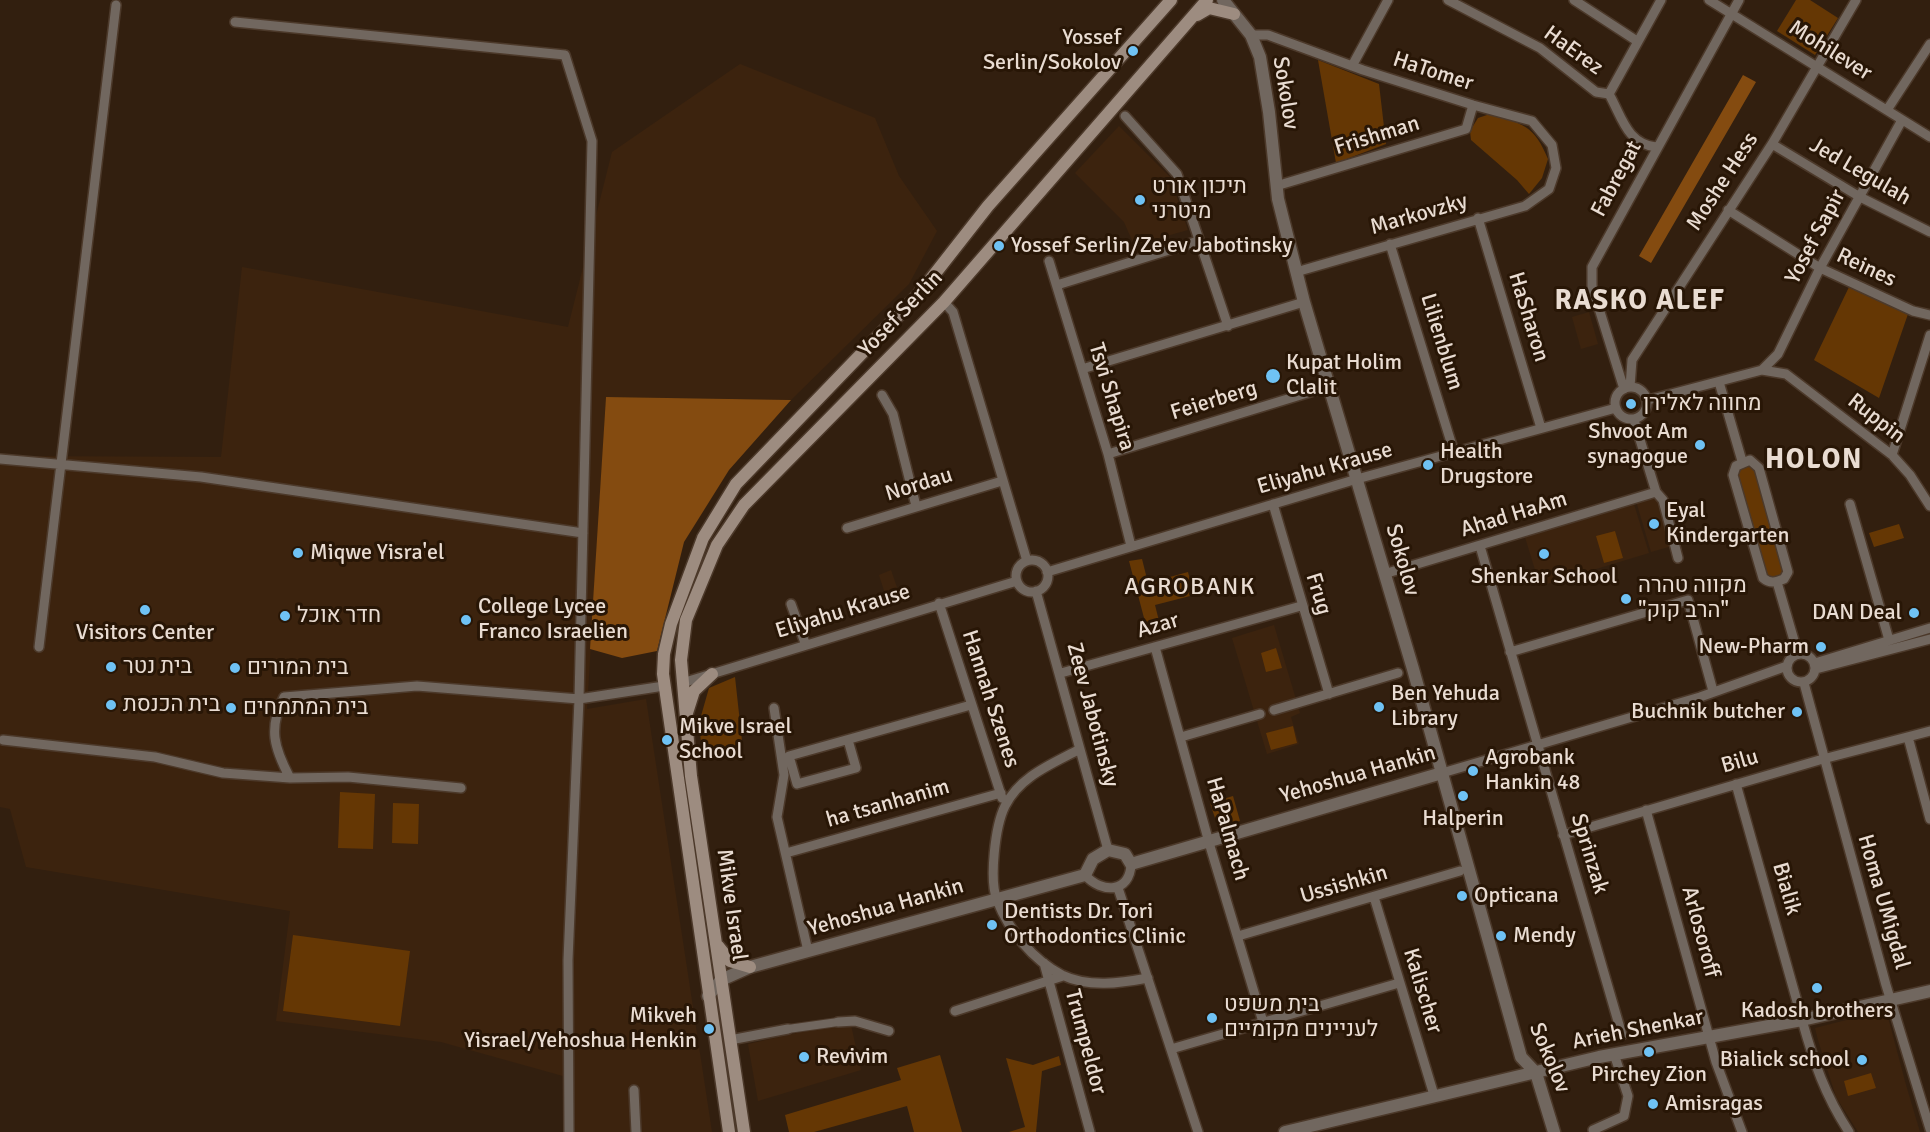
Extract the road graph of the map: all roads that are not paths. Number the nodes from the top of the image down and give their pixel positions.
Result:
1 (1171, 0) edge
2 (1207, 0) edge
3 (1223, 0) edge
4 (1230, 0) edge
5 (1388, 0) edge
6 (1448, 0) edge
7 (1574, 0) edge
8 (1661, 0) edge
9 (1709, 0) edge
10 (1739, 0) edge
11 (1856, 0) edge
12 (116, 5) dead end
13 (1234, 14) junction
14 (1730, 14) junction
15 (1190, 19) junction
16 (235, 22) dead end
17 (1251, 35) junction
18 (1637, 41) junction
19 (1930, 44) edge
20 (1352, 66) junction
21 (1818, 66) junction
22 (1609, 94) junction
23 (1473, 105) junction
24 (1887, 110) junction
25 (1125, 117) dead end
26 (1902, 120) junction
27 (1930, 136) edge
28 (1772, 144) junction
29 (1656, 147) junction
30 (1276, 186) junction
31 (1549, 189) joint
32 (1860, 197) junction
33 (1728, 210) junction
34 (1478, 218) junction
35 (1930, 232) edge
36 (1198, 241) junction
37 (1390, 244) junction
38 (1049, 261) dead end
39 (1820, 268) junction
40 (1296, 272) junction
41 (959, 284) junction
42 (1057, 285) junction
43 (919, 294) junction
44 (944, 302) junction
45 (1304, 302) junction
46 (953, 312) junction
47 (1930, 315) edge
48 (1228, 326) junction
49 (1930, 335) edge
50 (1778, 354) junction
51 (1632, 360) junction
52 (1615, 362) junction
53 (1082, 369) junction
54 (1762, 370) junction
55 (1786, 374) junction
56 (1719, 382) junction
57 (1330, 386) junction
58 (1627, 388) junction
59 (882, 395) dead end
60 (1648, 400) junction
61 (1616, 408) junction
62 (1634, 420) junction
63 (1541, 428) junction
64 (1454, 452) junction
65 (1108, 454) junction
66 (1892, 455) junction
67 (0, 459) edge
68 (1742, 461) junction
69 (63, 464) junction
70 (1357, 478) junction
71 (1002, 481) junction
72 (1656, 492) junction
73 (1272, 504) junction
74 (1850, 504) dead end
75 (916, 506) junction
76 (1930, 506) edge
77 (847, 528) dead end
78 (583, 532) junction
79 (1131, 546) junction
80 (1480, 546) junction
81 (1677, 558) dead end
82 (1027, 561) junction
83 (1047, 572) junction
84 (1384, 574) junction
85 (1017, 581) junction
86 (1776, 582) junction
87 (1036, 591) junction
88 (939, 603) junction
89 (791, 604) dead end
90 (1301, 606) junction
91 (1930, 628) edge
92 (1930, 639) edge
93 (1889, 640) junction
94 (805, 644) junction
95 (39, 647) dead end
96 (1155, 647) junction
97 (1510, 652) junction
98 (1798, 654) junction
99 (1815, 666) junction
100 (1788, 670) junction
101 (1061, 673) junction
102 (1398, 673) dead end
103 (712, 674) junction
104 (682, 683) junction
105 (1804, 683) junction
106 (664, 686) junction
107 (1713, 691) junction
108 (1329, 694) junction
109 (1700, 697) junction
110 (579, 699) junction
111 (971, 705) junction
112 (774, 708) dead end
113 (1274, 710) dead end
114 (1260, 714) dead end
115 (685, 720) junction
116 (1930, 731) edge
117 (1181, 736) junction
118 (1908, 737) junction
119 (3, 740) dead end
120 (848, 740) junction
121 (1536, 745) junction
122 (1080, 749) junction
123 (1823, 759) junction
124 (1442, 773) junction
125 (290, 778) junction
126 (1736, 784) junction
127 (461, 788) dead end
128 (1001, 793) junction
129 (1005, 806) junction
130 (1646, 810) junction
131 (1930, 817) edge
132 (1563, 835) junction
133 (1208, 841) junction
134 (1108, 850) junction
135 (786, 853) junction
136 (1131, 864) junction
137 (1460, 871) dead end
138 (1085, 875) junction
139 (1118, 888) junction
140 (1374, 897) junction
141 (996, 899) junction
142 (1238, 936) junction
143 (716, 943) junction
144 (808, 951) junction
145 (1044, 963) junction
146 (750, 967) junction
147 (1063, 976) junction
148 (1148, 978) junction
149 (721, 980) junction
150 (1048, 982) junction
151 (1399, 983) junction
152 (1930, 992) edge
153 (708, 996) junction
154 (1892, 1000) junction
155 (1798, 1005) dead end
156 (955, 1011) dead end
157 (1802, 1020) junction
158 (838, 1022) joint
159 (1263, 1022) junction
160 (788, 1029) joint
161 (889, 1031) dead end
162 (1622, 1035) dead end
163 (1709, 1038) junction
164 (730, 1040) junction
165 (1171, 1049) junction
166 (1614, 1054) junction
167 (1536, 1073) junction
168 (634, 1089) dead end
169 (1434, 1095) junction
170 (1930, 1130) edge
171 (569, 1132) edge
172 (636, 1132) edge
173 (729, 1132) edge
174 (744, 1132) edge
175 (1090, 1132) edge
176 (1198, 1132) edge
177 (1285, 1132) edge
178 (1554, 1132) edge
179 (1594, 1132) edge
180 (1742, 1132) edge
181 (1849, 1132) edge

1 - 43 main road, Yosef Serlin
2 - 15 main road, Yosef Serlin
3 - 13 street, Sokolov
4 - 13 main road
5 - 20 street
6 - 22 street, HaErez
7 - 18 street
8 - 18 street
9 - 14 street, Mohilever
10 - 14 street, Fabregat
11 - 21 street, Moshe Hess
12 - 69 street
13 - 15 main road
13 - 17 street, Sokolov
14 - 21 street, Mohilever
14 - 29 street, Fabregat
15 - 41 main road, Yosef Serlin
16 - 78 street
17 - 20 street, HaTomer
17 - 30 street, Sokolov
18 - 22 street
19 - 24 street
20 - 23 street, HaTomer
21 - 24 street, Mohilever
21 - 28 street, Moshe Hess
22 - 29 street, HaErez
23 - 30 street, Frishman
23 - 31 street, HaTomer
24 - 26 street, Mohilever
25 - 36 street
26 - 27 street, Mohilever
26 - 32 street, Yosef Sapir
28 - 32 street, Jed Legulah
28 - 33 street, Moshe Hess
29 - 52 street, Fabregat
30 - 40 street, Sokolov
31 - 34 street, Markovzky
32 - 35 street, Jed Legulah
32 - 39 street, Yosef Sapir
33 - 39 street, Reines
33 - 51 street, Moshe Hess
34 - 37 street, Markovzky
34 - 63 street, HaSharon
36 - 42 street
36 - 48 street
37 - 40 street, Markovzky
37 - 64 street, Lilienblum
38 - 42 street, Tsvi Shapira
39 - 47 street, Reines
39 - 50 street, Yosef Sapir
40 - 45 street, Sokolov
41 - 44 main road, Yosef Serlin
41 - 46 street
42 - 53 street, Tsvi Shapira
43 - 44 main road
43 - 106 main road, Yosef Serlin
44 - 46 street
44 - 104 main road, Yosef Serlin
45 - 48 street
45 - 57 street, Sokolov
46 - 71 street
48 - 53 street
49 - 66 street
50 - 54 street, Yosef Sapir
50 - 55 street
51 - 52 street
51 - 58 street, Moshe Hess
52 - 58 street, Fabregat
53 - 65 street, Tsvi Shapira
54 - 55 street, Ruppin
54 - 56 street
55 - 66 street, Ruppin
56 - 60 street
56 - 68 street
57 - 65 street, Feierberg
57 - 70 street, Sokolov
58 - 60 street
58 - 61 street
59 - 75 street
60 - 62 street
61 - 62 street
61 - 63 street, Eliyahu Krause
62 - 72 street
63 - 64 street, Eliyahu Krause
64 - 70 street, Eliyahu Krause
65 - 79 street, Tsvi Shapira
66 - 76 street, Ruppin
67 - 69 street
68 - 86 street
68 - 86 street
69 - 78 street
69 - 95 street
70 - 73 street, Eliyahu Krause
70 - 84 street, Sokolov
71 - 75 street, Nordau
71 - 82 street
72 - 80 street, Ahad HaAm
72 - 81 street
73 - 79 street, Eliyahu Krause
73 - 90 street, Frug
74 - 93 street
75 - 77 street, Nordau
78 - 110 street
79 - 83 street, Eliyahu Krause
80 - 84 street, Ahad HaAm
80 - 97 street, Sprinzak
82 - 83 street
82 - 85 street
83 - 87 street
84 - 124 street, Sokolov
85 - 87 street
85 - 88 street, Eliyahu Krause
86 - 98 street
87 - 101 street, Zeev Jabotinsky
88 - 94 street, Eliyahu Krause
88 - 111 street, Hannah Szenes
89 - 94 street
90 - 96 street, Azar
90 - 108 street, Frug
91 - 93 street
92 - 99 street
93 - 99 street
94 - 103 street, Eliyahu Krause
96 - 101 street, Azar
96 - 117 street, HaPalmach
97 - 107 street
97 - 121 street, Sprinzak
98 - 99 street
98 - 100 street
99 - 105 street
100 - 105 street
100 - 107 street, Yehoshua Hankin
100 - 109 street, Yehoshua Hankin
101 - 122 street, Zeev Jabotinsky
102 - 108 street
103 - 104 street, Eliyahu Krause
103 - 115 main road
104 - 106 main road
104 - 115 main road, Mikve Israel
105 - 123 street, Homa UMigdal
106 - 110 street
106 - 153 main road, Mikve Israel
107 - 109 street, Yehoshua Hankin
108 - 113 street
109 - 121 street, Yehoshua Hankin
110 - 125 street
110 - 171 street
111 - 120 street
111 - 128 street, Hannah Szenes
112 - 135 street
114 - 117 street
115 - 143 main road, Mikve Israel
116 - 118 street, Bilu
117 - 133 street, HaPalmach
118 - 123 street, Bilu
118 - 131 street
119 - 125 street
120 - 120 street
121 - 124 street, Yehoshua Hankin
121 - 132 street, Sprinzak
122 - 129 street
122 - 134 street, Zeev Jabotinsky
123 - 126 street, Bilu
123 - 154 street, Homa UMigdal
124 - 133 street, Yehoshua Hankin
124 - 167 street, Sokolov
125 - 127 street
126 - 130 street, Bilu
126 - 155 street, Bialik
128 - 129 street, Hannah Szenes
128 - 135 street, ha tsanhanim
129 - 141 street
130 - 132 street, Bilu
130 - 163 street, Arlosoroff
132 - 162 street, Sprinzak
133 - 136 street, Yehoshua Hankin
133 - 142 street, HaPalmach
134 - 136 street
134 - 138 street
135 - 144 street
136 - 139 street
137 - 140 street, Ussishkin
138 - 139 street
138 - 141 street, Yehoshua Hankin
139 - 148 street
140 - 142 street, Ussishkin
140 - 151 street, Kalischer
141 - 144 street, Yehoshua Hankin
141 - 145 street
142 - 159 street, HaPalmach
143 - 146 main road
143 - 149 main road, Mikve Israel
144 - 146 street, Yehoshua Hankin
145 - 147 street
145 - 150 street, Trumpeldor
146 - 149 street, Yehoshua Hankin
147 - 148 street
147 - 150 street
148 - 165 street
149 - 153 street, Yehoshua Hankin
149 - 164 main road, Mikve Israel
150 - 156 street
150 - 175 street, Trumpeldor
151 - 159 street
151 - 169 street, Kalischer
152 - 154 street, Arieh Shenkar
153 - 173 main road, Mikve Israel
154 - 157 street, Arieh Shenkar
154 - 170 street, Homa UMigdal
157 - 163 street, Arieh Shenkar
157 - 181 street
158 - 160 street
158 - 161 street
159 - 165 street
160 - 164 street
163 - 166 street, Arieh Shenkar
163 - 180 street, Arlosoroff
164 - 174 main road, Mikve Israel
165 - 176 street
166 - 167 street, Arieh Shenkar
166 - 179 street
167 - 169 street, Arieh Shenkar
167 - 178 street, Sokolov
168 - 172 street
169 - 177 street, Arieh Shenkar

